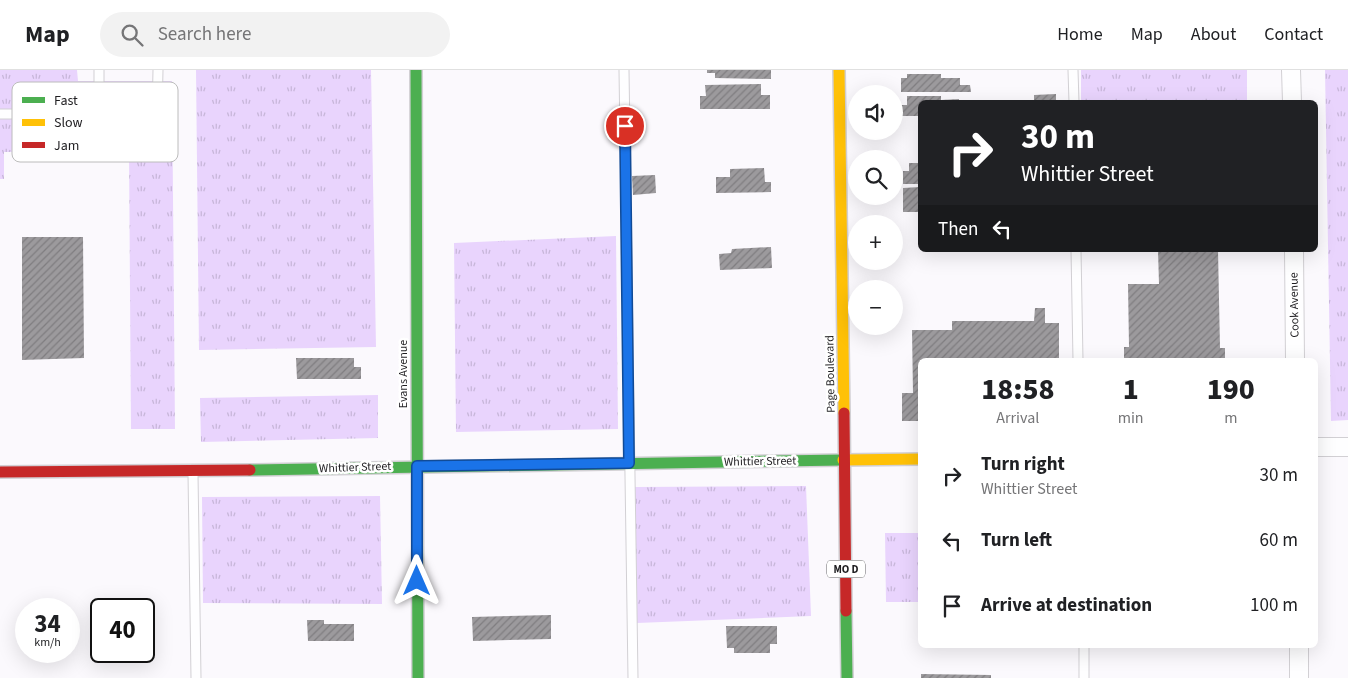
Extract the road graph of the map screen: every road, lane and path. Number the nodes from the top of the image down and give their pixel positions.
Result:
1 (416, 70) edge
2 (624, 70) edge
3 (839, 70) edge
4 (1073, 70) edge
5 (1292, 70) edge
6 (1074, 100) edge
7 (1292, 100) edge
8 (0, 114) edge
9 (11, 114) dead end
10 (1076, 252) edge
11 (1294, 252) edge
12 (1078, 358) edge
13 (1295, 358) edge
14 (1318, 447) edge
15 (1348, 447) edge
16 (918, 459) edge
17 (845, 460) junction
18 (629, 463) junction
19 (417, 466) junction
20 (0, 472) edge
21 (193, 472) junction
22 (1084, 648) edge
23 (1299, 648) edge
24 (196, 678) edge
25 (418, 678) edge
26 (632, 678) edge
27 (847, 678) edge
28 (1084, 678) edge
29 (1299, 678) edge

1 - 19 street, Evans Avenue
2 - 18 lane
3 - 17 street, Page Boulevard / MO D
4 - 6 lane
5 - 7 street
8 - 9 lane
10 - 12 lane
11 - 13 street, Cook Avenue
14 - 15 street
16 - 17 street, Whittier Street
17 - 18 street, Whittier Street
17 - 27 street, Page Boulevard / MO D
18 - 19 street, Whittier Street
18 - 26 lane
19 - 21 street, Whittier Street
19 - 25 street, Evans Avenue
20 - 21 street, Whittier Street
21 - 24 lane
22 - 28 lane
23 - 29 street

